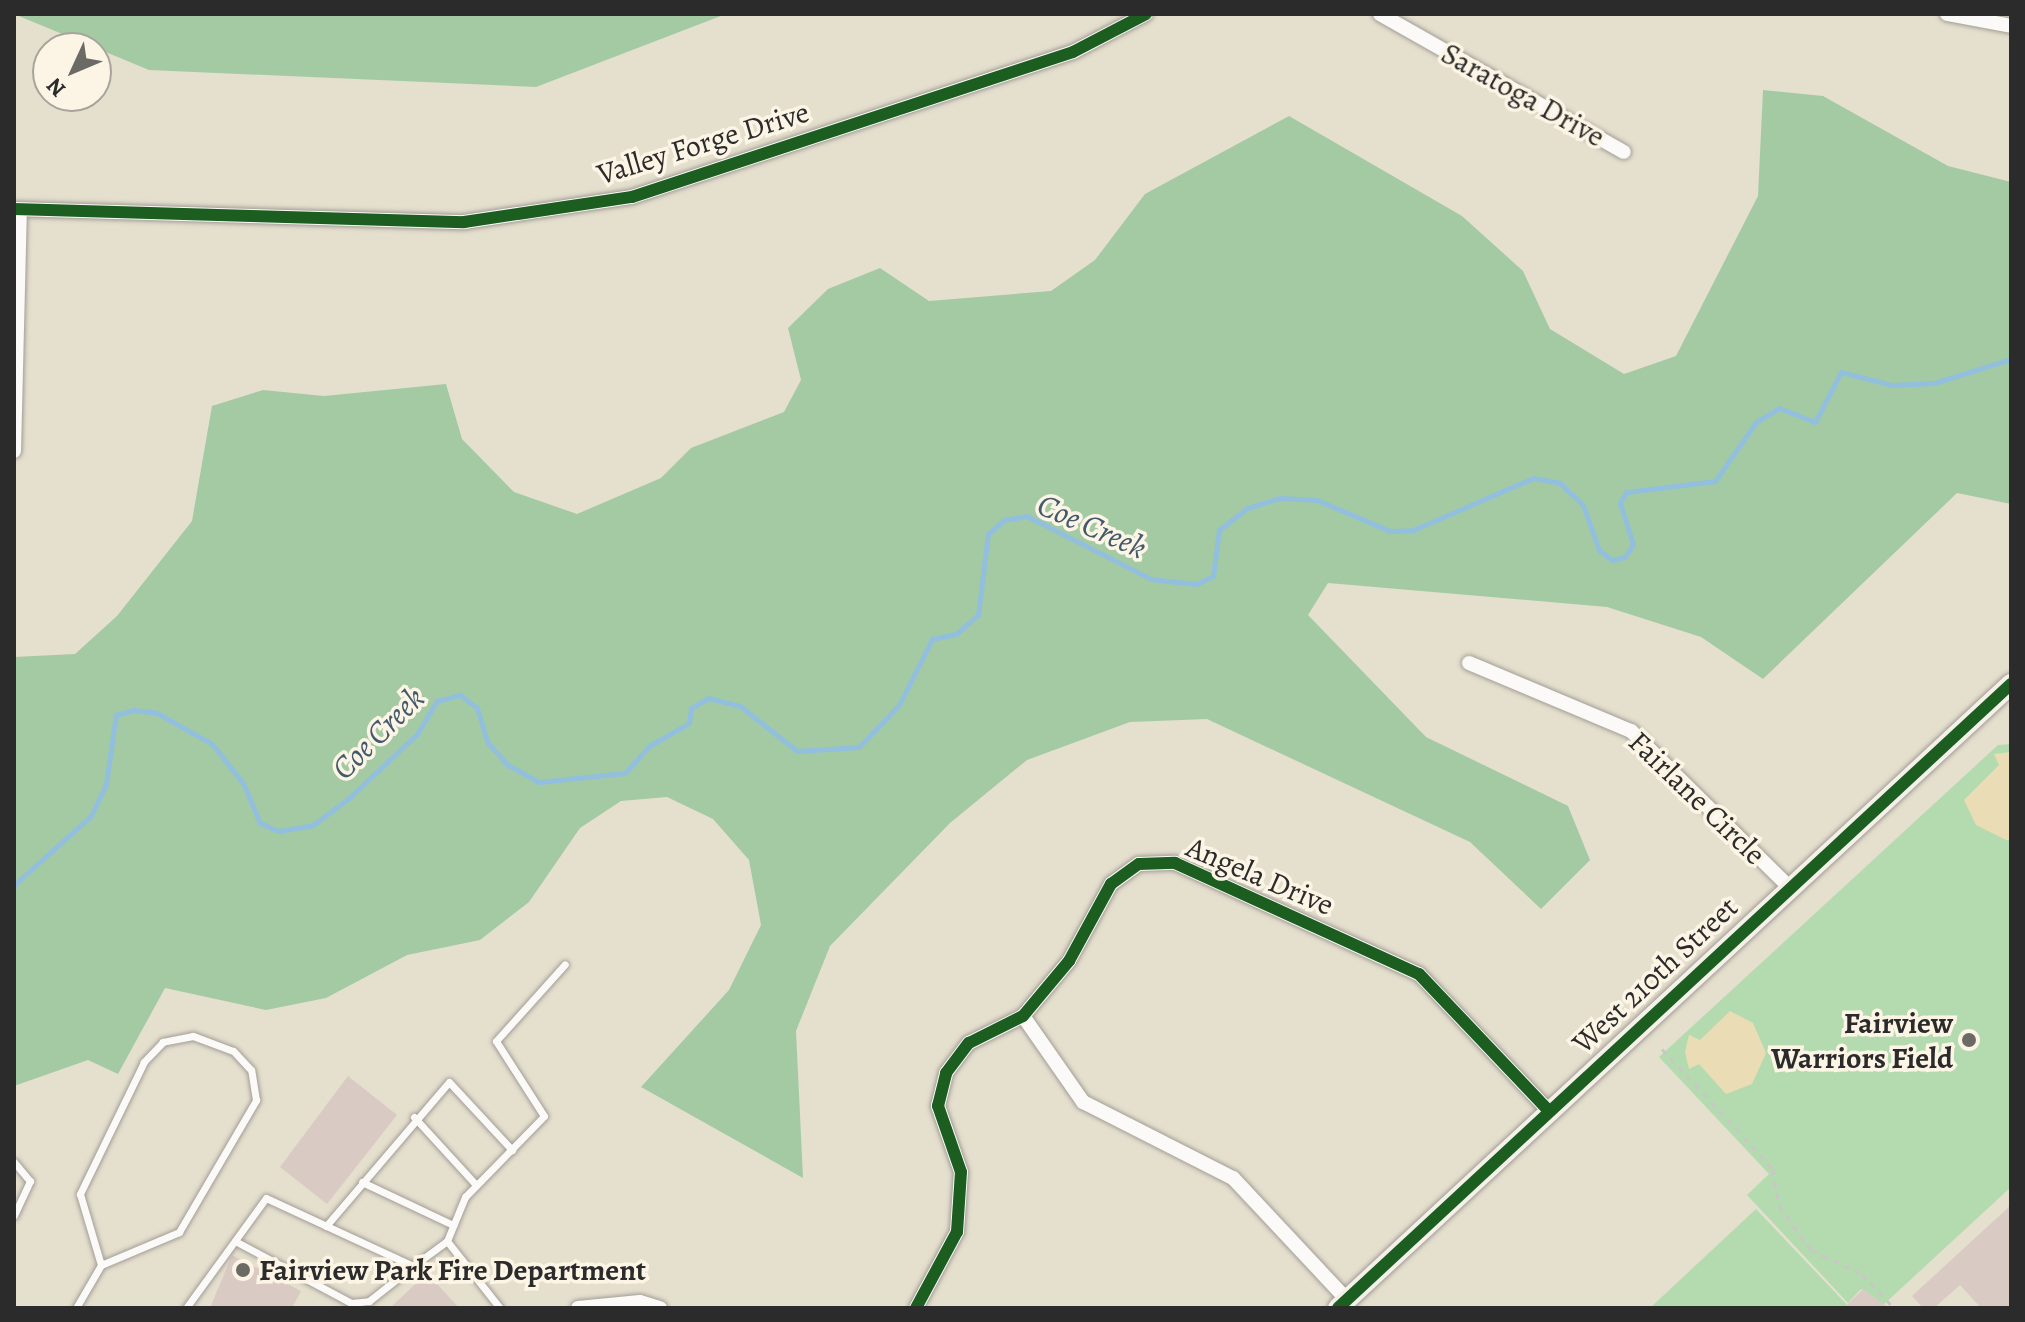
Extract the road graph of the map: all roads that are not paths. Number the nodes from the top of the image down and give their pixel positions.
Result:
1 (1146, 14) edge
2 (1380, 14) edge
3 (1947, 14) edge
4 (2011, 26) edge
5 (1624, 152) dead end
6 (17, 209) edge
7 (14, 451) edge
8 (1469, 663) dead end
9 (2009, 689) edge
10 (1787, 885) junction
11 (565, 964) dead end
12 (1023, 1016) junction
13 (1549, 1111) junction
14 (414, 1117) junction
15 (512, 1150) junction
16 (14, 1162) edge
17 (362, 1182) junction
18 (476, 1185) junction
19 (14, 1216) edge
20 (453, 1225) junction
21 (326, 1226) junction
22 (235, 1241) junction
23 (447, 1241) junction
24 (101, 1265) junction
25 (413, 1266) junction
26 (1342, 1304) edge
27 (76, 1308) edge
28 (186, 1308) edge
29 (500, 1308) edge
30 (578, 1308) edge
31 (660, 1308) edge
32 (916, 1308) edge

1 - 6 street, Valley Forge Drive
2 - 5 street, Saratoga Drive
3 - 4 street
6 - 7 street
8 - 10 street, Fairlane Circle
9 - 10 street, West 210th Street
10 - 13 street, West 210th Street
11 - 15 lane
12 - 13 street, Angela Drive
12 - 26 street
12 - 32 street, Angela Drive
13 - 26 street, West 210th Street
14 - 15 lane
14 - 17 lane
14 - 18 lane
15 - 18 lane
16 - 19 lane
17 - 20 lane
17 - 21 lane
18 - 20 lane
20 - 23 lane
21 - 22 lane
21 - 25 lane
22 - 25 lane
22 - 28 lane
23 - 25 lane
23 - 29 lane
24 - 24 lane
24 - 27 lane
30 - 31 street

